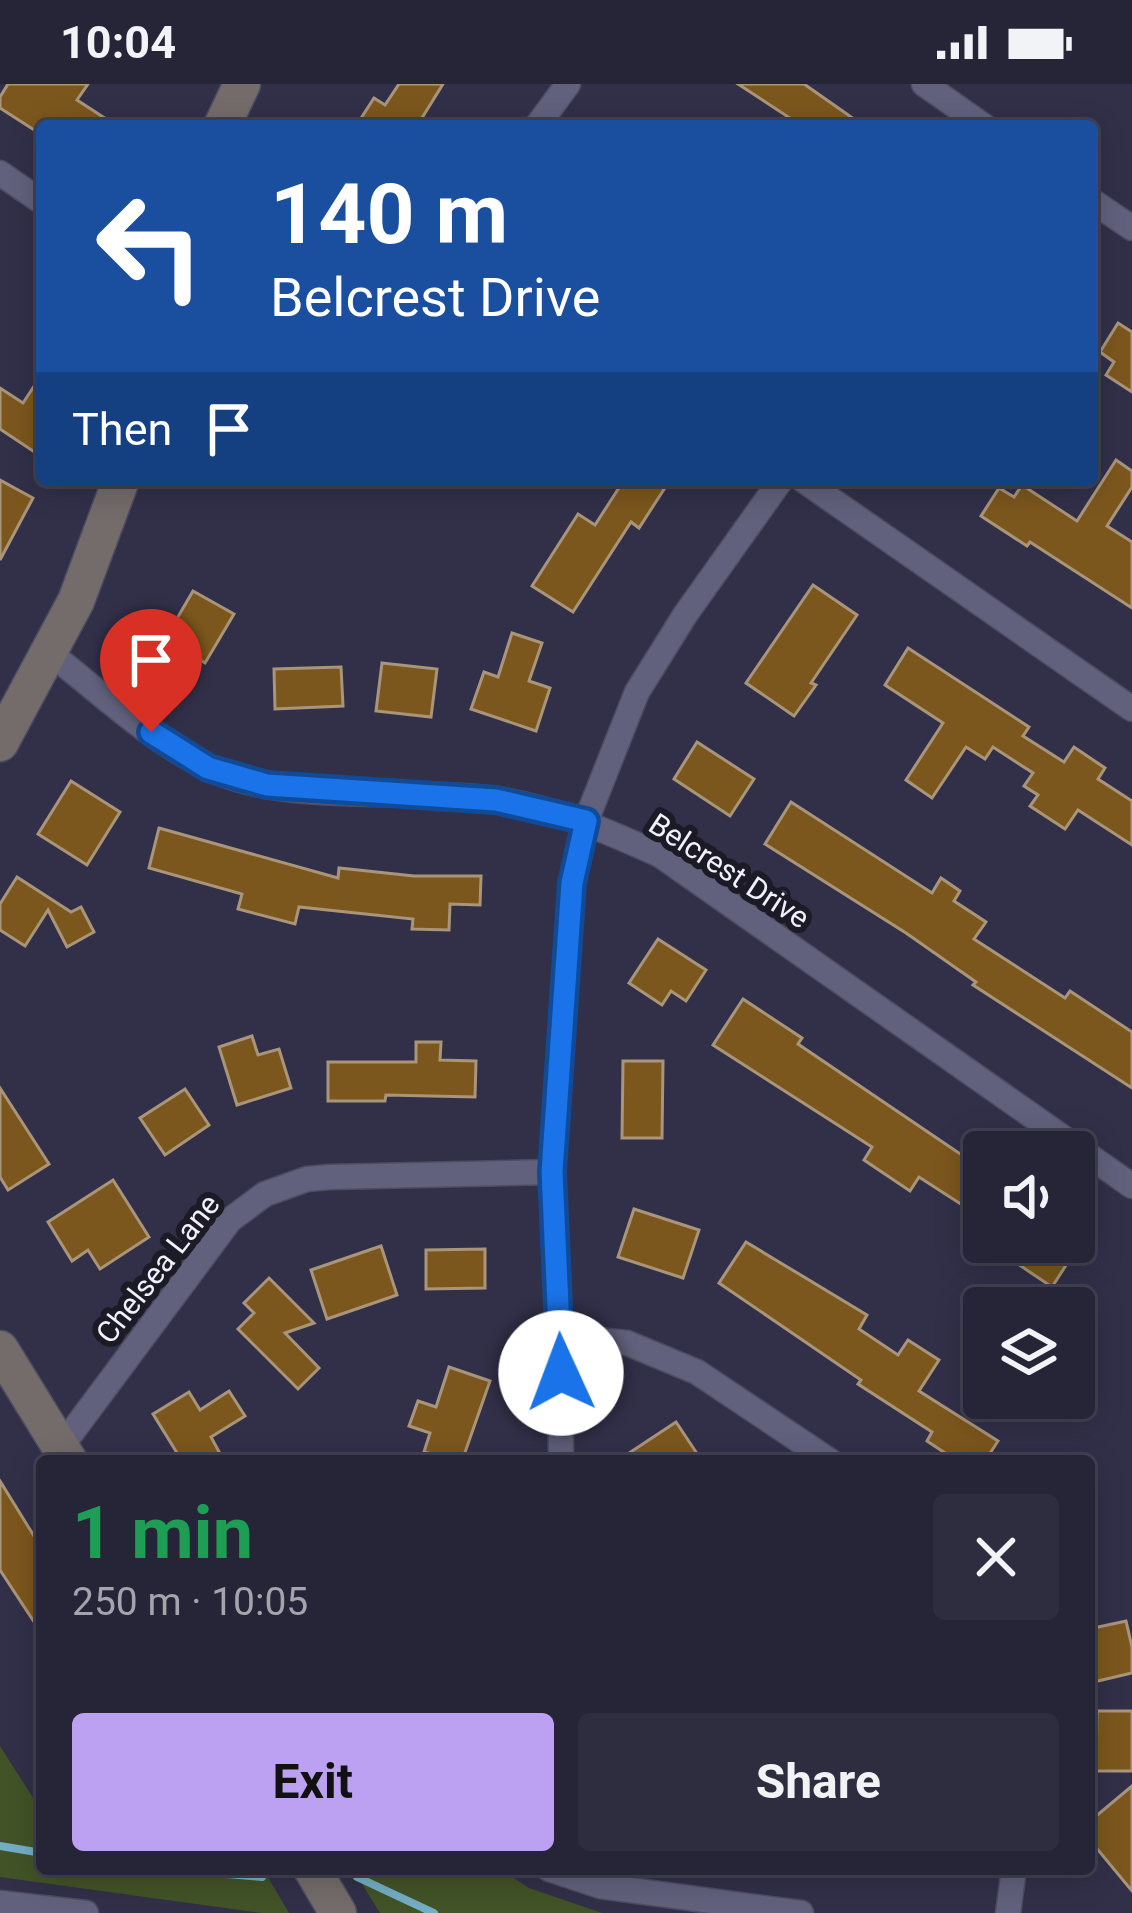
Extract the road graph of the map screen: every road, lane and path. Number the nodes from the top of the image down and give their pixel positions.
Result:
1 (242, 84) edge
2 (568, 84) edge
3 (924, 84) edge
4 (225, 120) edge
5 (541, 120) edge
6 (975, 120) edge
7 (0, 173) edge
8 (36, 198) edge
9 (1098, 205) edge
10 (1132, 229) edge
11 (119, 486) edge
12 (777, 486) edge
13 (812, 486) edge
14 (51, 654) junction
15 (1132, 709) edge
16 (0, 743) edge
17 (586, 821) junction
18 (552, 1172) junction
19 (1132, 1186) edge
20 (560, 1336) junction
21 (0, 1349) edge
22 (65, 1454) edge
23 (560, 1455) edge
24 (821, 1455) edge
25 (316, 1875) edge
26 (567, 1875) edge
27 (1013, 1875) edge
28 (0, 1903) edge
29 (86, 1913) edge
30 (338, 1913) edge
31 (801, 1913) edge
32 (1007, 1913) edge

1 - 4 main road
2 - 5 street
3 - 6 street
7 - 8 street
9 - 10 street
11 - 14 main road
12 - 17 street
13 - 15 street
14 - 16 main road
14 - 17 street, Belcrest Drive
17 - 18 street
17 - 19 street, Belcrest Drive
18 - 20 street
18 - 22 street, Chelsea Lane
20 - 23 street
20 - 24 street
21 - 22 main road
25 - 30 main road
26 - 31 street
27 - 32 street
28 - 29 street

